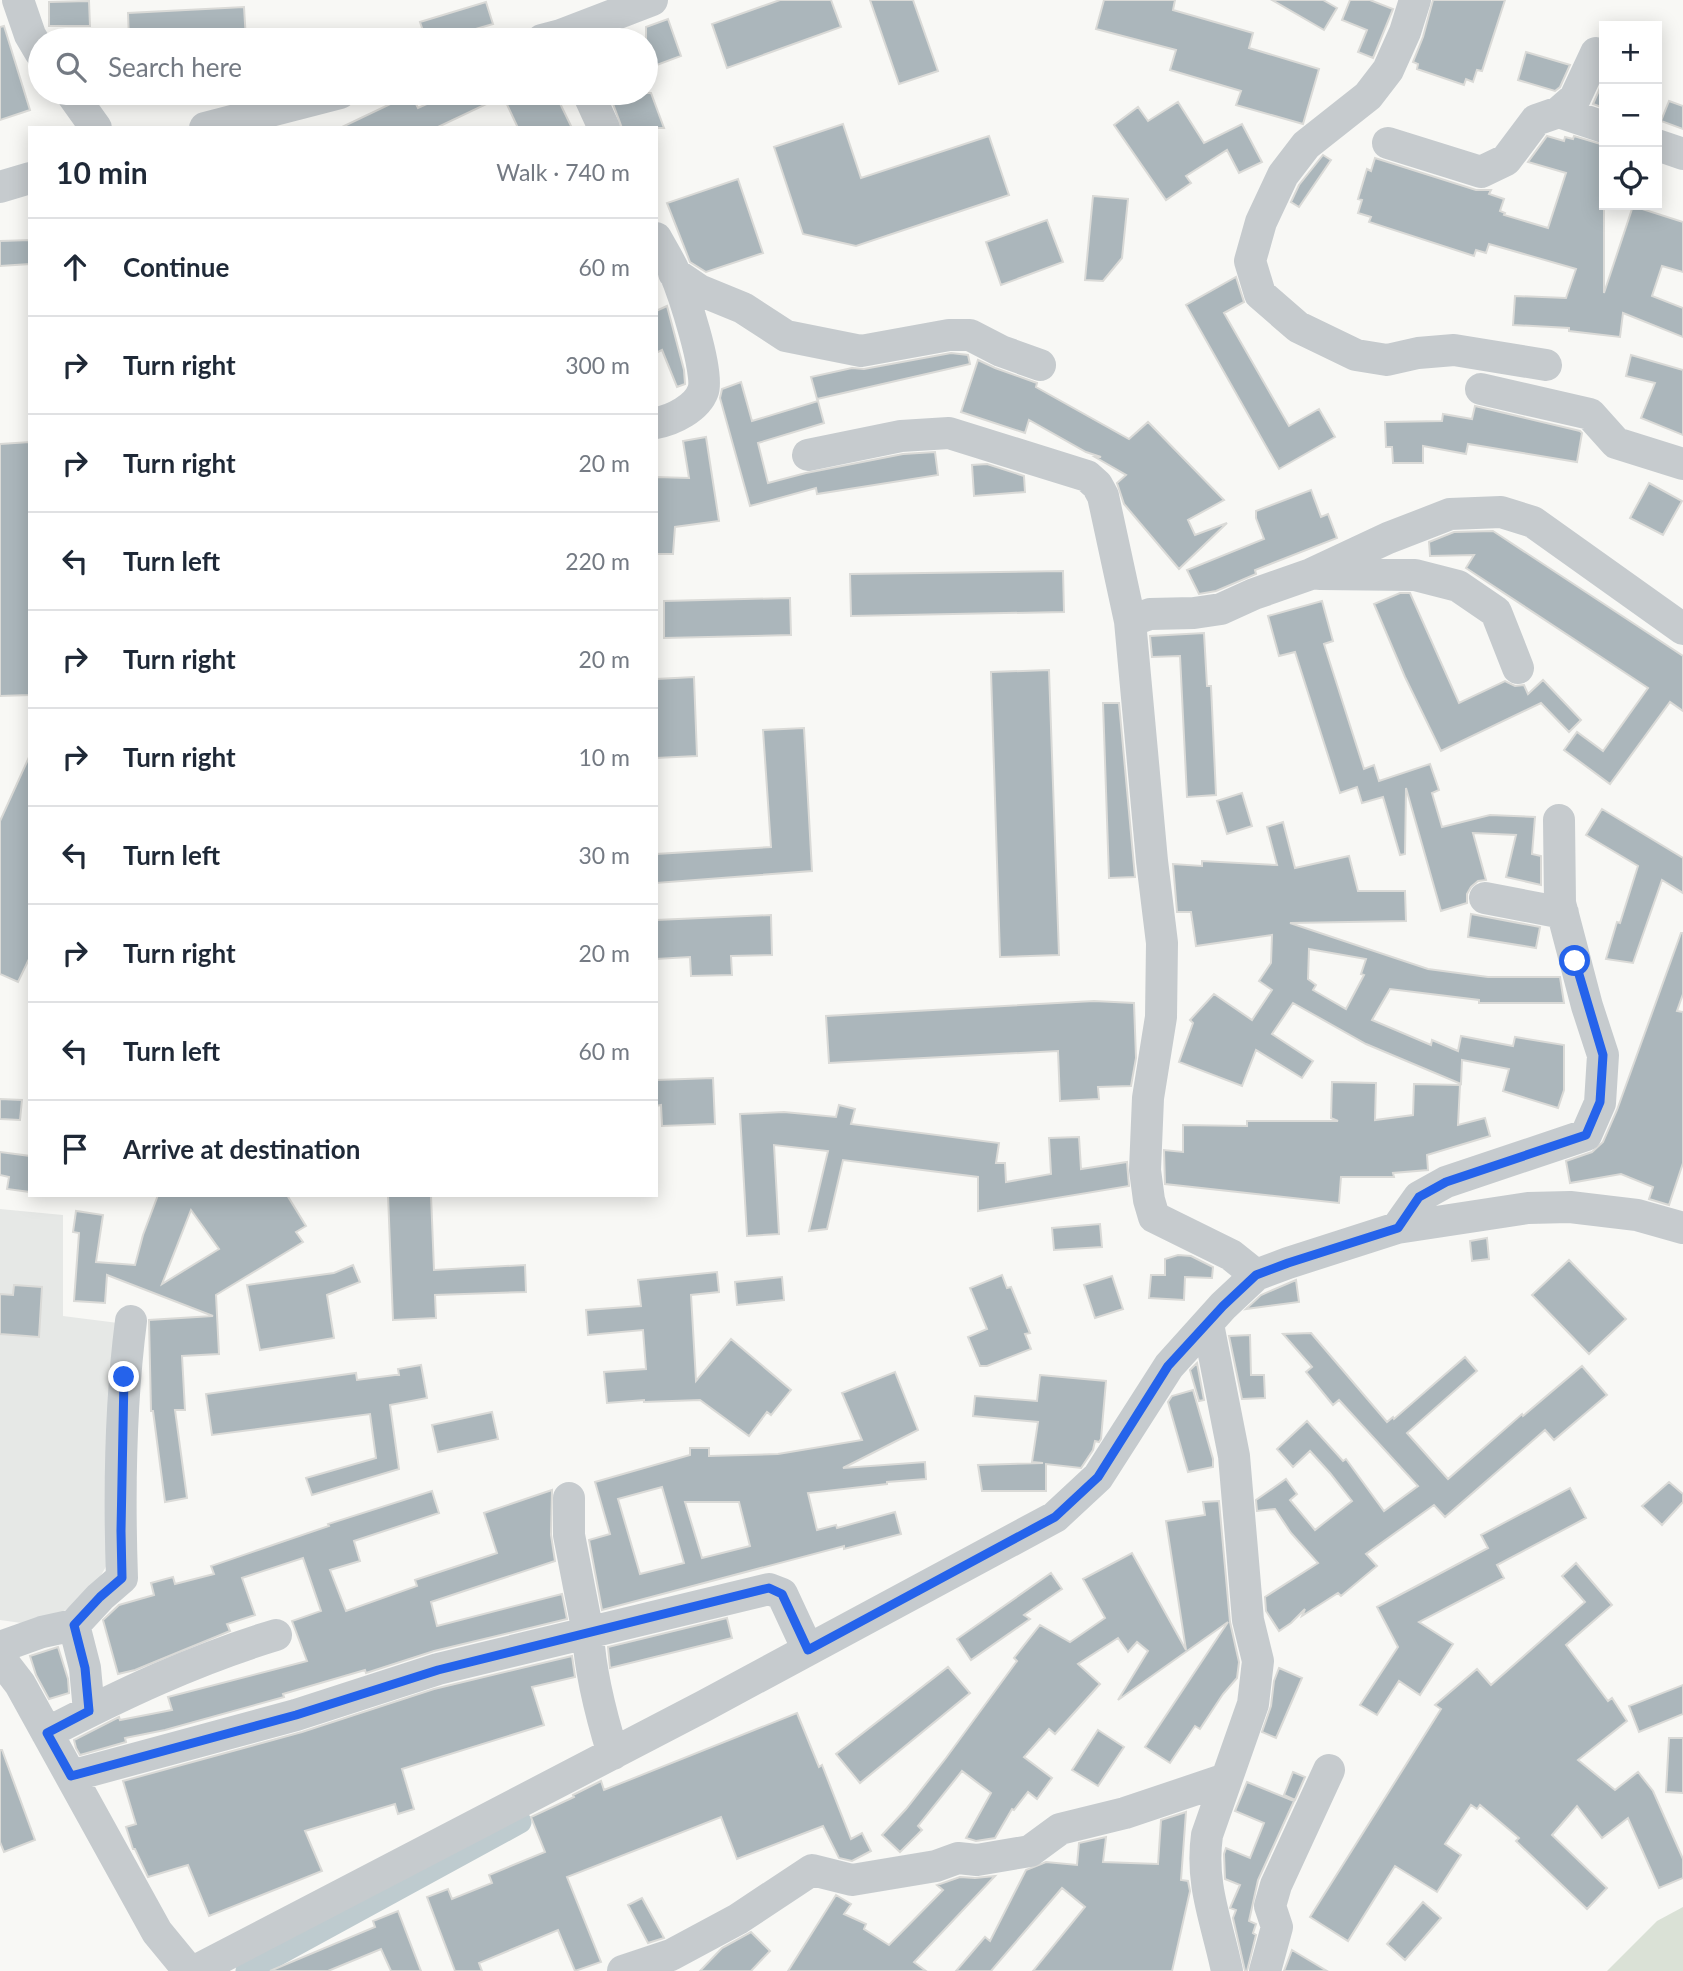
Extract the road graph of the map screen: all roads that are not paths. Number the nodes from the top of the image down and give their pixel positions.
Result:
1 (18, 0) edge
2 (652, 0) edge
3 (1415, 0) edge
4 (583, 28) edge
5 (28, 29) edge
6 (1596, 53) dead end
7 (80, 105) edge
8 (294, 105) edge
9 (593, 105) edge
10 (1559, 112) junction
11 (1599, 125) edge
12 (95, 126) edge
13 (213, 126) edge
14 (603, 126) edge
15 (1388, 143) dead end
16 (1662, 147) edge
17 (1683, 154) edge
18 (28, 179) edge
19 (0, 187) edge
20 (658, 242) edge
21 (674, 273) junction
22 (1040, 365) dead end
23 (1546, 365) dead end
24 (1481, 389) dead end
25 (658, 423) edge
26 (808, 455) dead end
27 (1683, 464) edge
28 (1311, 574) junction
29 (1130, 621) junction
30 (1683, 629) edge
31 (1518, 668) dead end
32 (1559, 820) dead end
33 (1485, 898) dead end
34 (1563, 913) junction
35 (1398, 1228) junction
36 (1683, 1228) edge
37 (1256, 1275) junction
38 (131, 1321) dead end
39 (1208, 1324) junction
40 (569, 1498) dead end
41 (74, 1625) junction
42 (588, 1633) junction
43 (276, 1635) dead end
44 (0, 1647) edge
45 (808, 1650) junction
46 (0, 1658) edge
47 (89, 1711) junction
48 (47, 1733) junction
49 (612, 1754) junction
50 (1329, 1770) dead end
51 (71, 1776) junction
52 (1226, 1779) junction
53 (189, 1971) edge
54 (195, 1971) edge
55 (623, 1971) edge
56 (1227, 1971) edge
57 (1265, 1971) edge

1 - 5 street
2 - 4 street
3 - 23 street
6 - 10 street
7 - 12 street
8 - 13 street
9 - 14 street
10 - 11 street
10 - 15 street
16 - 17 street
18 - 19 street
20 - 21 street
21 - 22 street
21 - 25 street
24 - 27 street
26 - 29 street
28 - 29 street
28 - 30 street
28 - 31 street
29 - 37 street
32 - 34 street
33 - 34 street
34 - 35 street
35 - 36 street
35 - 37 street
37 - 39 street
38 - 41 street
39 - 45 street
39 - 52 street
40 - 42 street
41 - 44 street
41 - 47 street
42 - 45 street
42 - 49 street
42 - 51 street
43 - 47 street
45 - 49 street
46 - 48 street
47 - 48 street
48 - 51 street
49 - 54 street
50 - 57 street
51 - 53 street
52 - 55 street
52 - 56 street

